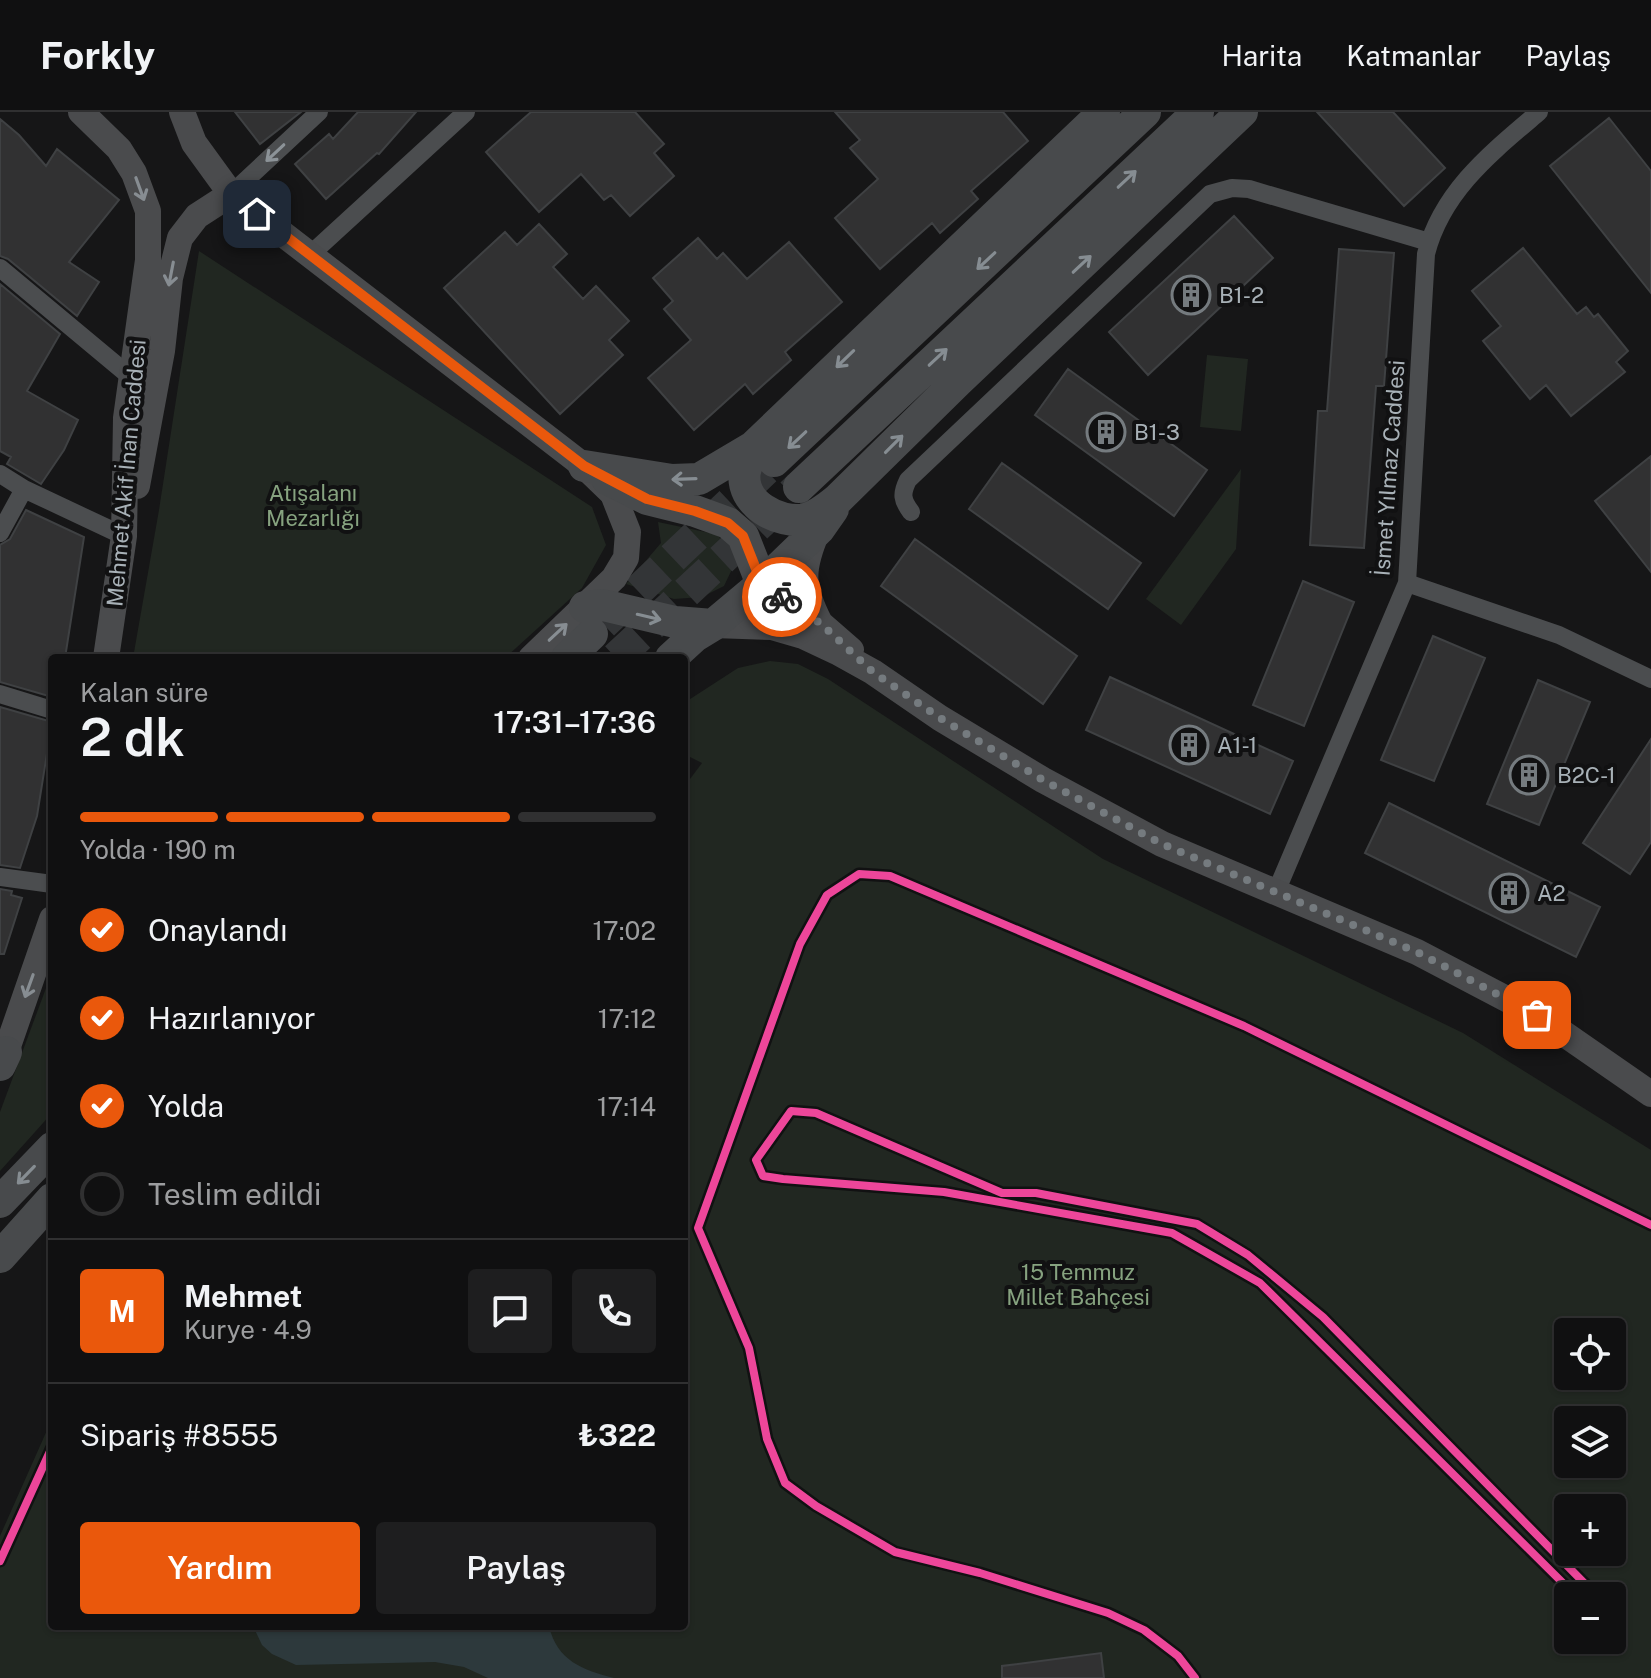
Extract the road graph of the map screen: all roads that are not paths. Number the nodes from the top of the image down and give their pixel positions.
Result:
1 (182, 112) edge
2 (319, 112) edge
3 (466, 112) edge
4 (1104, 112) edge
5 (1145, 112) edge
6 (1198, 112) edge
7 (1242, 112) edge
8 (1539, 112) edge
9 (90, 116) edge
10 (231, 194) junction
11 (1429, 242) junction
12 (310, 255) junction
13 (0, 268) edge
14 (132, 378) junction
15 (764, 454) junction
16 (584, 466) junction
17 (0, 474) edge
18 (799, 487) tunnel mouth
19 (24, 489) junction
20 (838, 499) junction
21 (911, 512) dead end
22 (819, 529) junction
23 (0, 533) edge
24 (124, 536) junction
25 (1407, 583) junction
26 (762, 584) junction
27 (589, 620) junction
28 (820, 623) junction
29 (713, 625) junction
30 (107, 654) edge
31 (537, 654) edge
32 (569, 654) edge
33 (675, 654) edge
34 (873, 672) junction
35 (1651, 679) edge
36 (0, 694) edge
37 (48, 709) edge
38 (0, 877) edge
39 (48, 883) edge
40 (1276, 892) junction
41 (48, 930) edge
42 (4, 1046) edge
43 (1651, 1094) edge
44 (48, 1152) edge
45 (0, 1202) edge
46 (48, 1203) edge
47 (48, 1224) edge
48 (0, 1257) edge
49 (0, 1269) edge

1 - 10 main road
2 -> 10 street
3 - 12 street
4 -> 15 highway
5 -> 15 highway
18 -> 6 highway
20 -> 7 highway
8 - 11 street, İsmet Yılmaz Caddesi
9 -> 14 main road, Mehmet Akif İnan Caddesi
10 - 12 main road
10 -> 24 main road
11 - 21 street
11 - 25 street, İsmet Yılmaz Caddesi
12 - 16 main road
13 - 14 street
14 - 24 main road, Mehmet Akif İnan Caddesi
15 -> 16 highway
15 - 20 highway
16 - 26 highway
16 - 27 main road
17 - 19 street
19 - 23 street
19 - 24 street
20 - 22 highway
22 - 26 highway
22 - 28 main road
24 - 30 main road, Mehmet Akif İnan Caddesi
25 - 35 street
25 - 40 street, İsmet Yılmaz Caddesi
26 - 28 main road
26 - 29 highway
27 -> 29 highway
31 -> 27 main road
27 - 32 highway
28 - 34 main road
29 - 33 highway
29 - 34 main road
34 - 40 main road
36 - 37 street
38 - 39 street
40 - 43 main road
41 -> 42 main road
44 -> 45 highway
46 - 48 highway
47 - 49 highway

